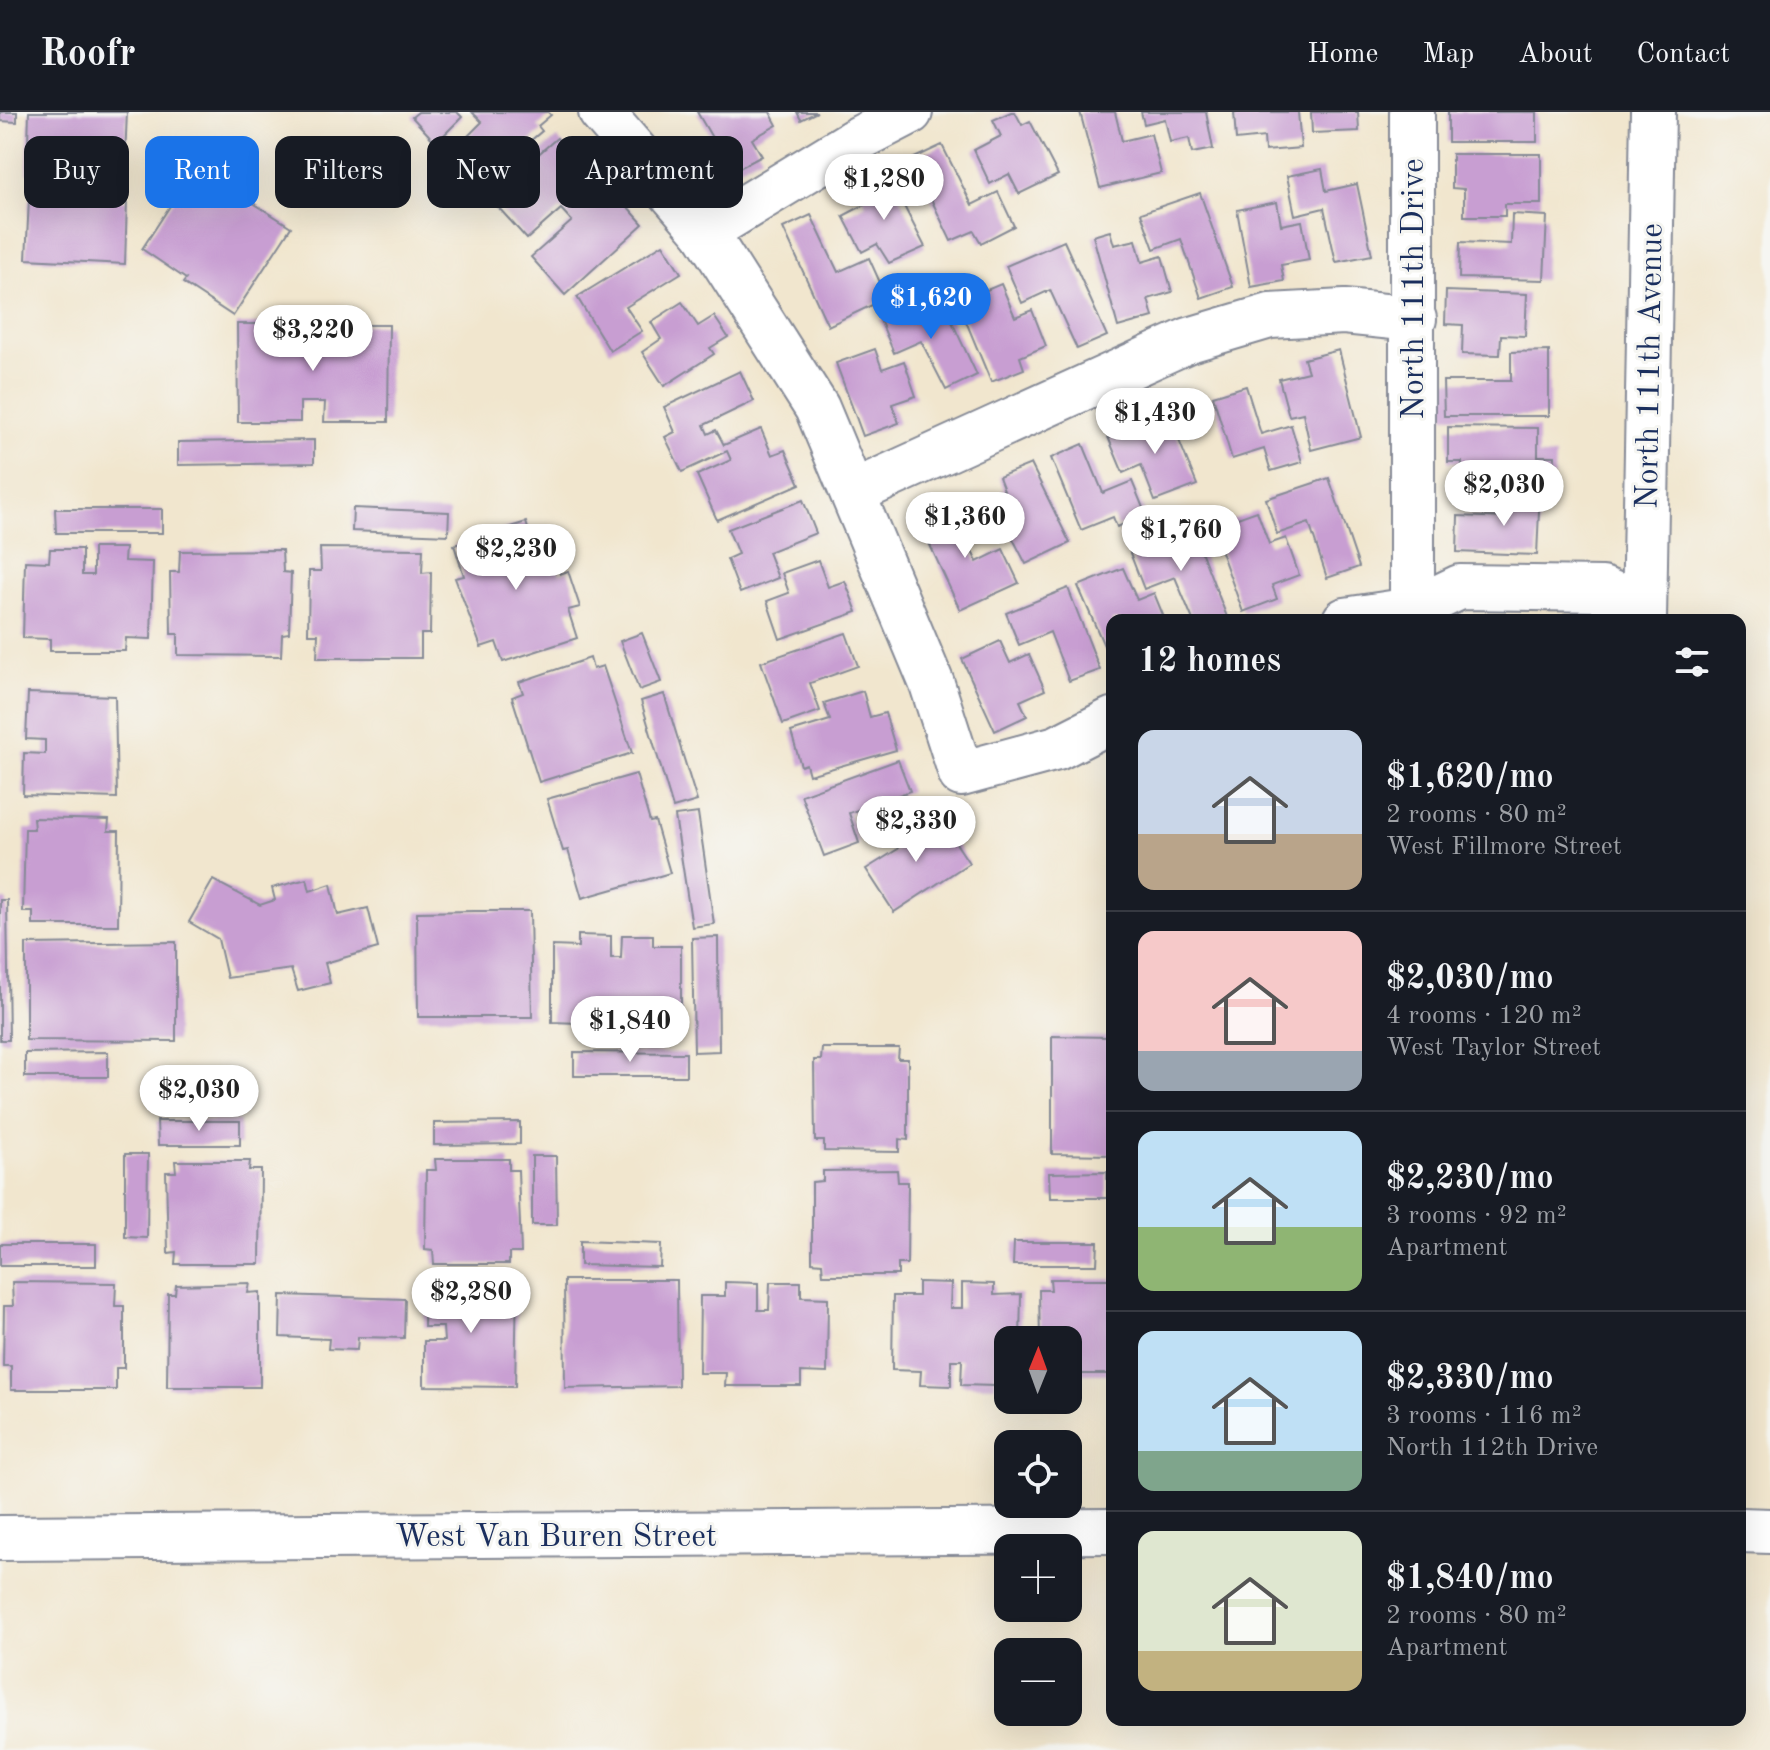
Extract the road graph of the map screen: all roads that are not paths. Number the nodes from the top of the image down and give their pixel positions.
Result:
1 (601, 112) edge
2 (910, 112) edge
3 (1412, 112) edge
4 (1653, 112) edge
5 (705, 232) junction
6 (1414, 319) junction
7 (854, 492) junction
8 (1421, 614) edge
9 (1422, 614) edge
10 (1636, 614) edge
11 (1637, 614) edge
12 (1106, 723) edge
13 (1746, 1530) edge
14 (1106, 1531) edge
15 (1770, 1531) edge
16 (0, 1538) edge

1 - 5 street
2 - 5 street
3 - 6 street, North 111th Drive
4 - 11 street, North 111th Avenue
5 - 7 street
6 - 7 street
6 - 8 street, North 111th Drive
7 - 12 street
9 - 10 street
13 - 15 street
14 - 16 street, West Van Buren Street

